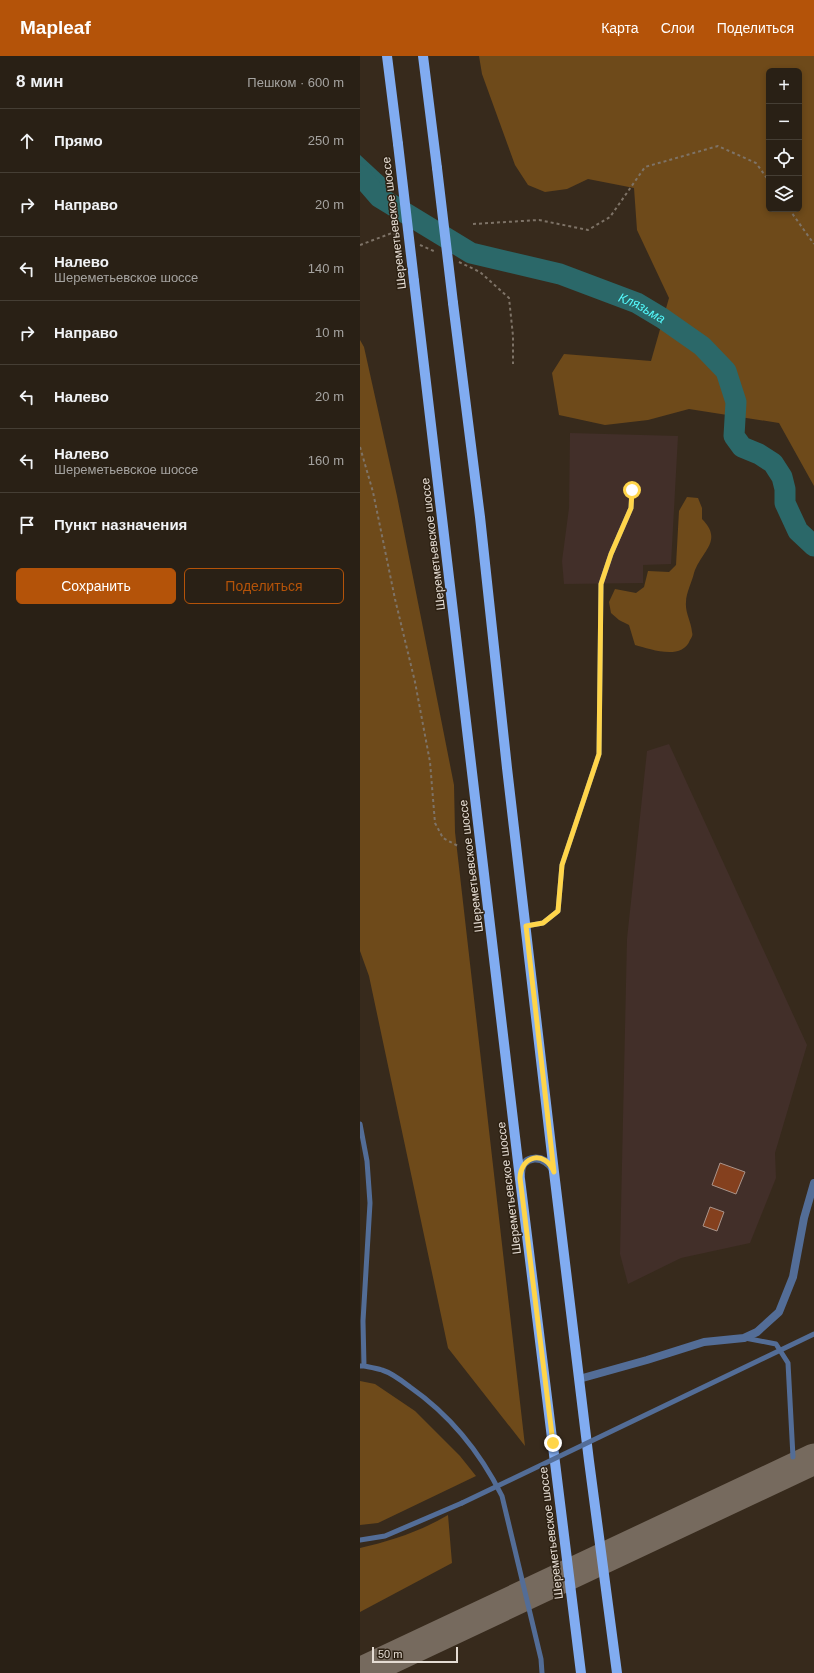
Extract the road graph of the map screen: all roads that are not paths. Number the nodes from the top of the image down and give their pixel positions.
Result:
1 (387, 56) edge
2 (423, 56) edge
3 (632, 490) dead end
4 (526, 926) junction
5 (360, 1124) edge
6 (554, 1172) junction
7 (520, 1178) junction
8 (814, 1183) edge
9 (814, 1334) edge
10 (744, 1338) junction
11 (362, 1366) edge
12 (579, 1379) junction
13 (793, 1457) dead end
14 (360, 1540) edge
15 (542, 1673) edge
16 (581, 1673) edge
17 (617, 1673) edge

1 - 7 main road, Шереметьевское шоссе, bridge
2 - 4 main road, bridge
3 - 4 lane
4 - 6 main road
5 - 11 lane
6 - 7 street
6 - 12 main road
7 - 16 main road, Шереметьевское шоссе
8 - 10 street
9 - 14 lane, bridge
10 - 12 street
10 - 13 lane
11 - 15 lane
12 - 17 main road

